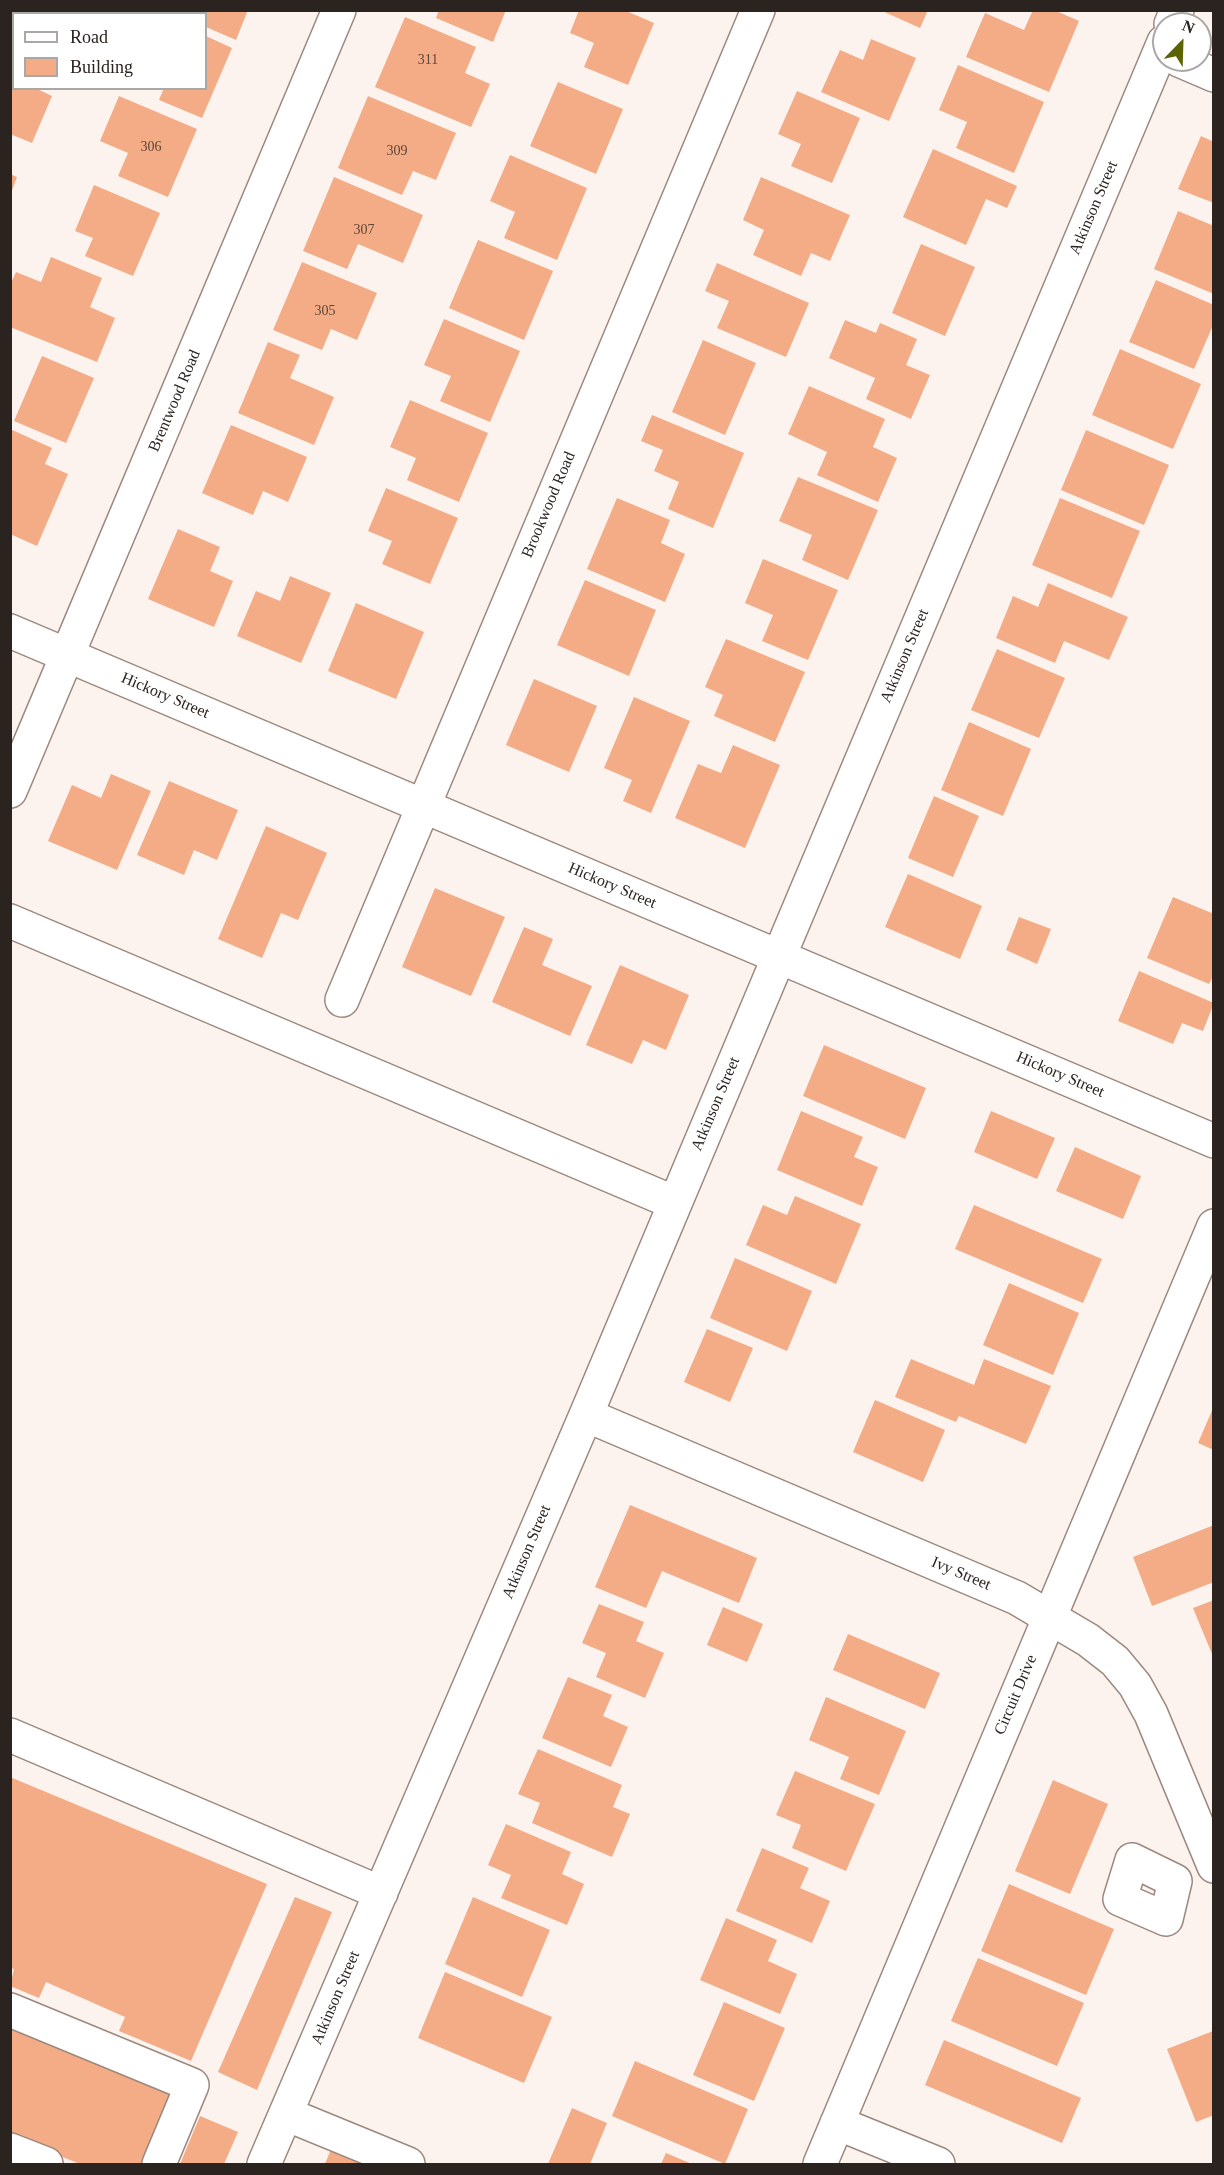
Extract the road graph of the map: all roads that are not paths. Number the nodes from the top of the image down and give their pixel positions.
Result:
1 (339, 10) edge
2 (758, 10) edge
3 (1157, 72) edge
4 (10, 631) edge
5 (68, 655) junction
6 (10, 791) edge
7 (422, 806) junction
8 (10, 921) edge
9 (778, 956) junction
10 (342, 1000) dead end
11 (1214, 1141) edge
12 (675, 1203) junction
13 (1214, 1226) edge
14 (586, 1415) junction
15 (1050, 1615) junction
16 (10, 1735) edge
17 (1214, 1867) edge
18 (1175, 1881) dead end
19 (381, 1893) junction
20 (10, 2010) edge
21 (286, 2114) junction
22 (837, 2123) junction
23 (10, 2150) edge
24 (46, 2164) edge
25 (159, 2164) edge
26 (264, 2164) edge
27 (408, 2164) edge
28 (820, 2164) edge
29 (938, 2164) edge

1 - 5 street, Brentwood Road
2 - 7 street, Brookwood Road
3 - 9 street, Atkinson Street
4 - 5 street, Hickory Street
5 - 6 street, Brentwood Road
5 - 7 street, Hickory Street
7 - 9 street, Hickory Street
7 - 10 street, Brookwood Road
8 - 12 street
9 - 11 street, Hickory Street
9 - 12 street, Atkinson Street
12 - 14 street, Atkinson Street
13 - 15 street, Circuit Drive
14 - 15 street, Ivy Street
14 - 19 street, Atkinson Street
15 - 17 street, Ivy Street
15 - 22 street, Circuit Drive
16 - 19 street
17 - 18 street
19 - 21 street, Atkinson Street
20 - 25 street
21 - 26 street, Atkinson Street
21 - 27 street
22 - 28 street, Circuit Drive
22 - 29 street
23 - 24 street

